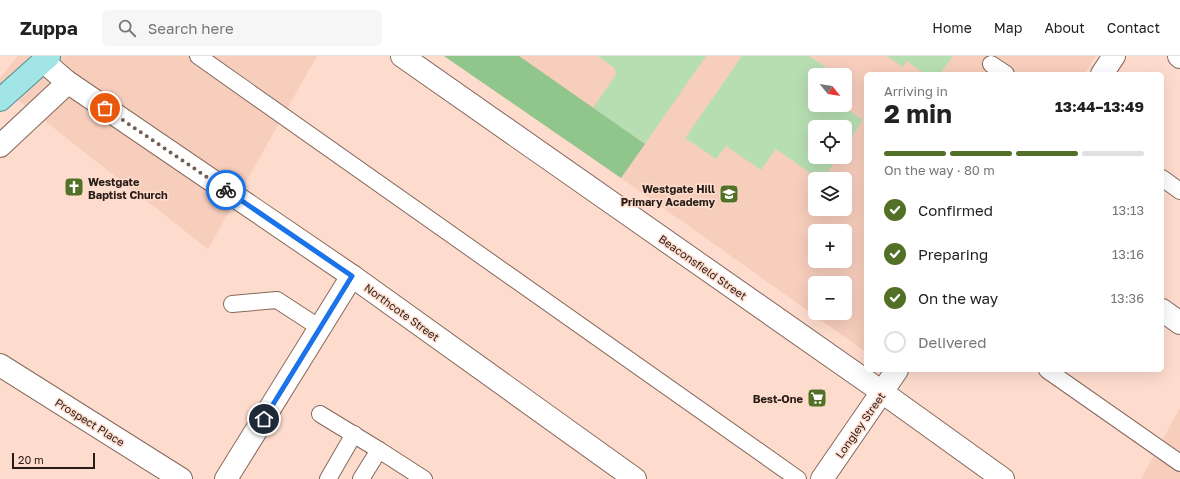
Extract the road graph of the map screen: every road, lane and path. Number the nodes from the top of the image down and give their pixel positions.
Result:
1 (198, 56) edge
2 (402, 56) edge
3 (1114, 56) edge
4 (46, 58) edge
5 (991, 64) dead end
6 (1003, 72) edge
7 (1103, 72) edge
8 (66, 81) junction
9 (0, 100) edge
10 (0, 146) edge
11 (1164, 179) edge
12 (1180, 191) edge
13 (352, 276) junction
14 (232, 304) dead end
15 (1164, 311) edge
16 (1180, 323) edge
17 (320, 328) junction
18 (0, 366) edge
19 (896, 372) edge
20 (1050, 372) edge
21 (882, 392) junction
22 (320, 414) dead end
23 (354, 434) junction
24 (379, 450) junction
25 (1180, 463) edge
26 (181, 479) edge
27 (226, 479) edge
28 (328, 479) edge
29 (361, 479) edge
30 (424, 479) edge
31 (635, 479) edge
32 (798, 479) edge
33 (822, 479) edge
34 (1003, 479) edge

1 - 32 lane
2 - 21 street, Beaconsfield Street
3 - 7 street
4 - 8 street, Northcote Street
4 - 9 main road
5 - 6 lane
8 - 10 street
8 - 13 street, Northcote Street
11 - 12 lane
13 - 17 street
13 - 31 street, Northcote Street
14 - 17 lane
15 - 16 street
17 - 27 street
18 - 26 street, Prospect Place
19 - 21 street, Longley Street
20 - 25 lane
21 - 33 street, Longley Street
21 - 34 street, Beaconsfield Street
22 - 23 lane
23 - 24 lane
23 - 28 lane
24 - 29 lane
24 - 30 lane

